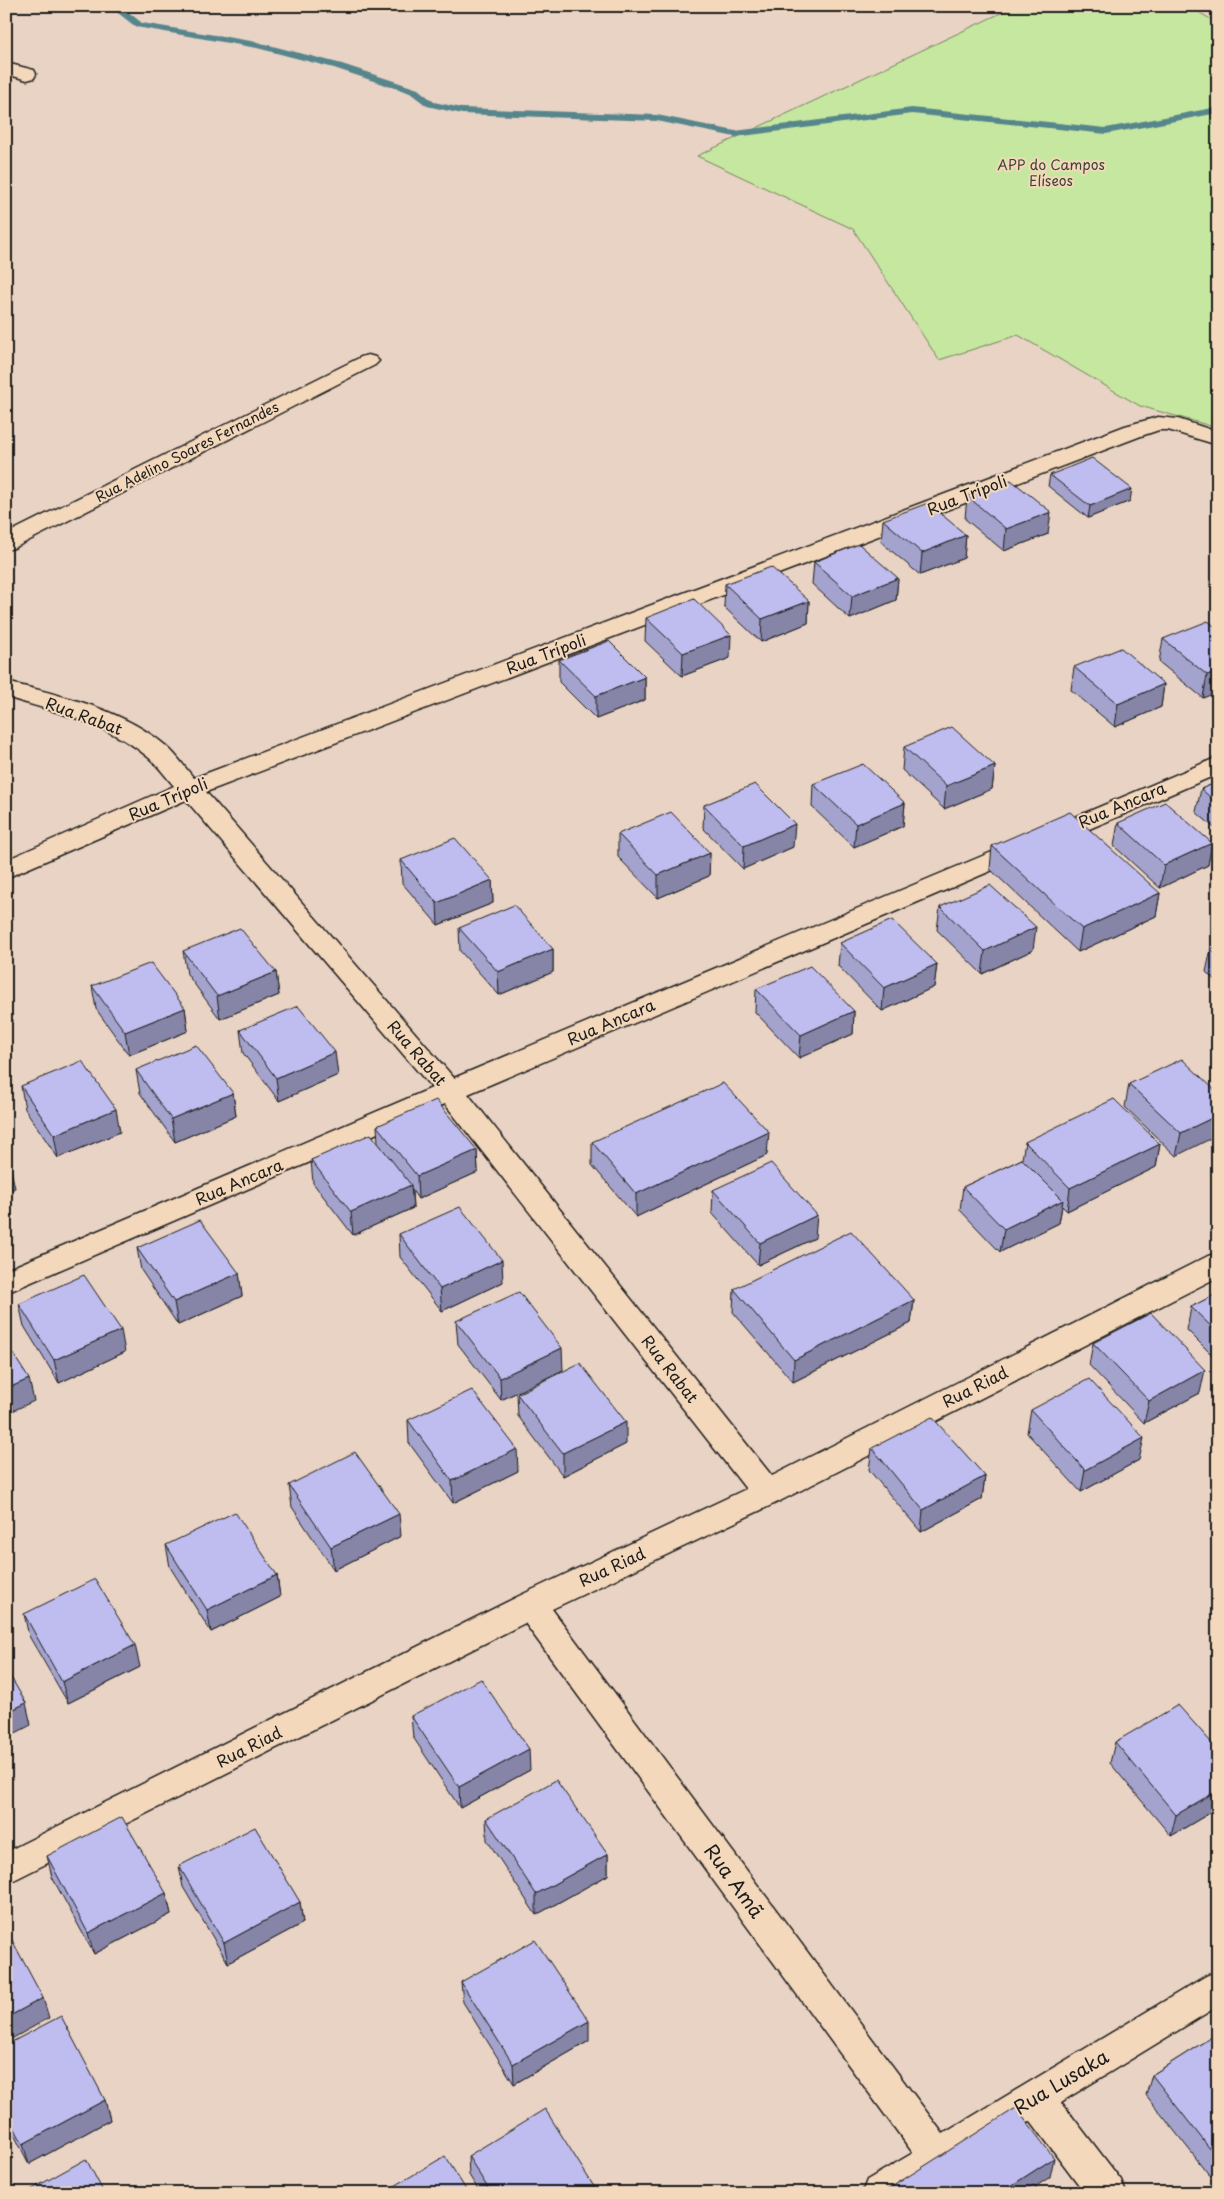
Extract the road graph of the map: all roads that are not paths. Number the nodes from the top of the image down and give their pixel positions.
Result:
1 (6, 68) edge
2 (27, 74) dead end
3 (368, 361) dead end
4 (1218, 439) edge
5 (6, 543) edge
6 (6, 689) edge
7 (1218, 765) edge
8 (188, 789) junction
9 (6, 870) edge
10 (450, 1091) junction
11 (1218, 1264) edge
12 (6, 1282) edge
13 (767, 1493) junction
14 (530, 1605) junction
15 (6, 1869) edge
16 (1218, 1987) edge
17 (1035, 2098) junction
18 (938, 2157) junction
19 (880, 2193) edge
20 (1108, 2193) edge

1 - 2 street
3 - 5 street, Rua Adelino Soares Fernandes
4 - 8 street, Rua Trípoli
6 - 8 street, Rua Rabat
7 - 10 street, Rua Ancara
8 - 9 street, Rua Trípoli
8 - 10 street, Rua Rabat
10 - 12 street, Rua Ancara
10 - 13 street, Rua Rabat
11 - 13 street, Rua Riad
13 - 14 street, Rua Riad
14 - 15 street, Rua Riad
14 - 18 street, Rua Amã
16 - 17 street, Rua Lusaka
17 - 18 street, Rua Lusaka
17 - 20 street
18 - 19 street, Rua Lusaka

